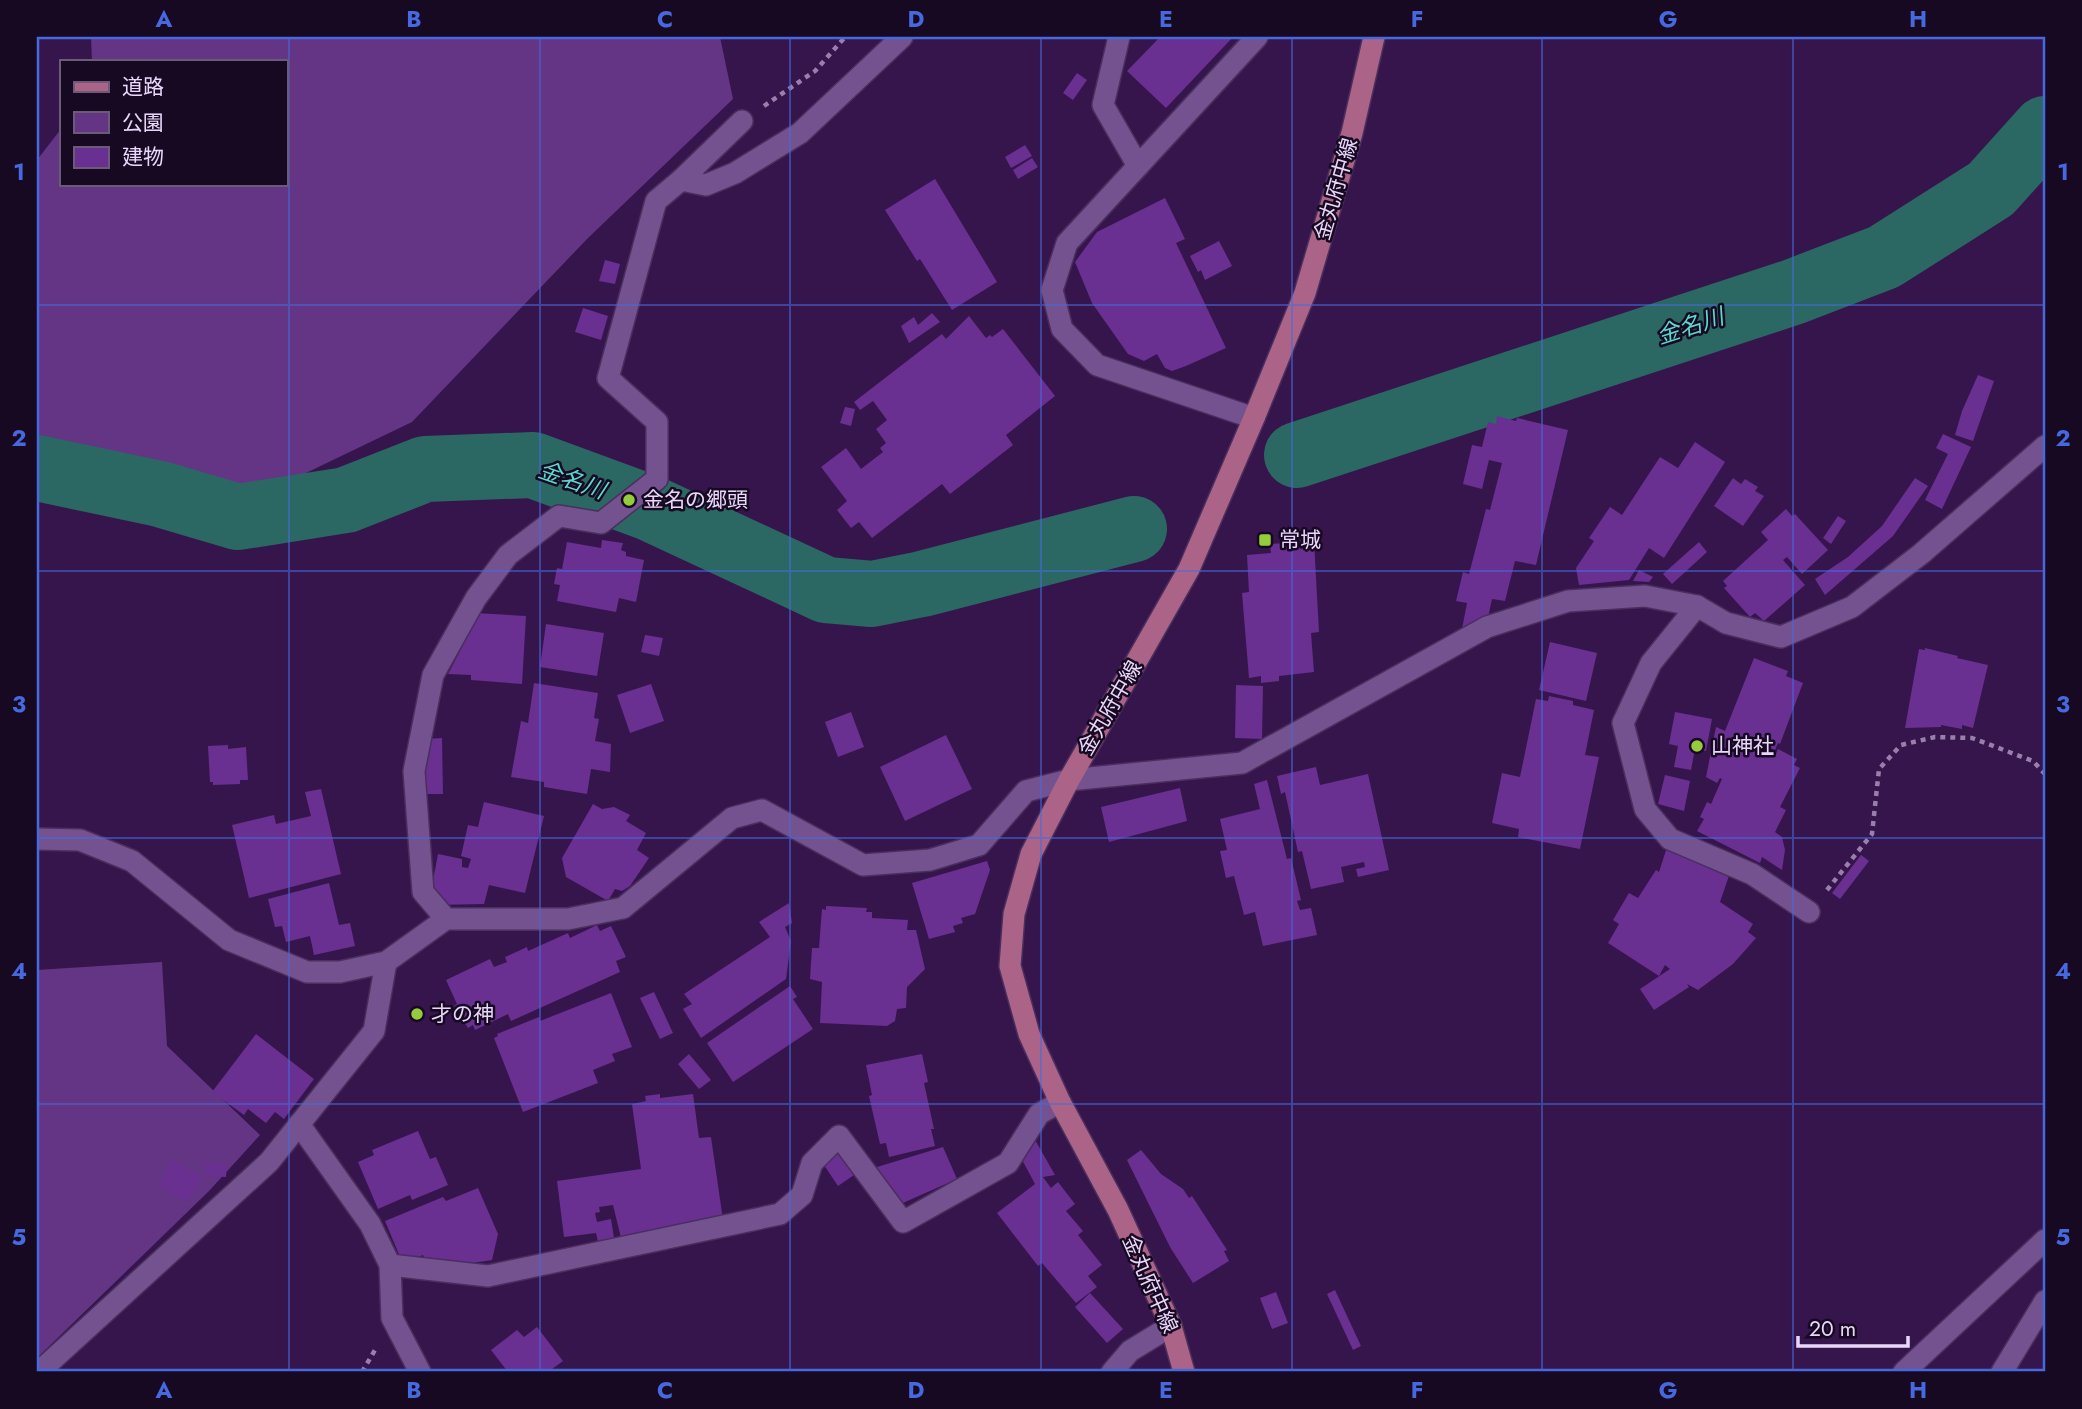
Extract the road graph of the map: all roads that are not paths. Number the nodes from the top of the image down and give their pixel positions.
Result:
1 (902, 37) edge
2 (1119, 37) edge
3 (1257, 37) edge
4 (1374, 37) edge
5 (742, 121) road end
6 (1138, 166) junction
7 (681, 180) junction
8 (1254, 418) junction
9 (2045, 446) edge
10 (1697, 606) junction
11 (1069, 780) junction
12 (37, 839) edge
13 (1809, 912) road end
14 (446, 919) junction
15 (386, 962) junction
16 (1059, 1102) junction
17 (299, 1124) junction
18 (2045, 1240) edge
19 (390, 1265) junction
20 (2045, 1301) edge
21 (1171, 1326) junction
22 (39, 1372) edge
23 (420, 1372) edge
24 (1112, 1372) edge
25 (1184, 1372) edge
26 (1904, 1372) edge
27 (2002, 1372) edge

1 - 7 street
2 - 6 street
3 - 6 street
4 - 8 main road, 金丸府中線
5 - 7 street
6 - 8 street
7 - 14 street
8 - 11 main road, 金丸府中線
9 - 10 street
10 - 11 street
10 - 13 street
11 - 14 street
11 - 16 main road, 金丸府中線
12 - 15 street
14 - 15 street
15 - 17 street
16 - 19 street
16 - 21 main road, 金丸府中線
17 - 19 street
17 - 22 street
18 - 26 street
19 - 23 street
20 - 27 street
21 - 24 street
21 - 25 main road, 金丸府中線

